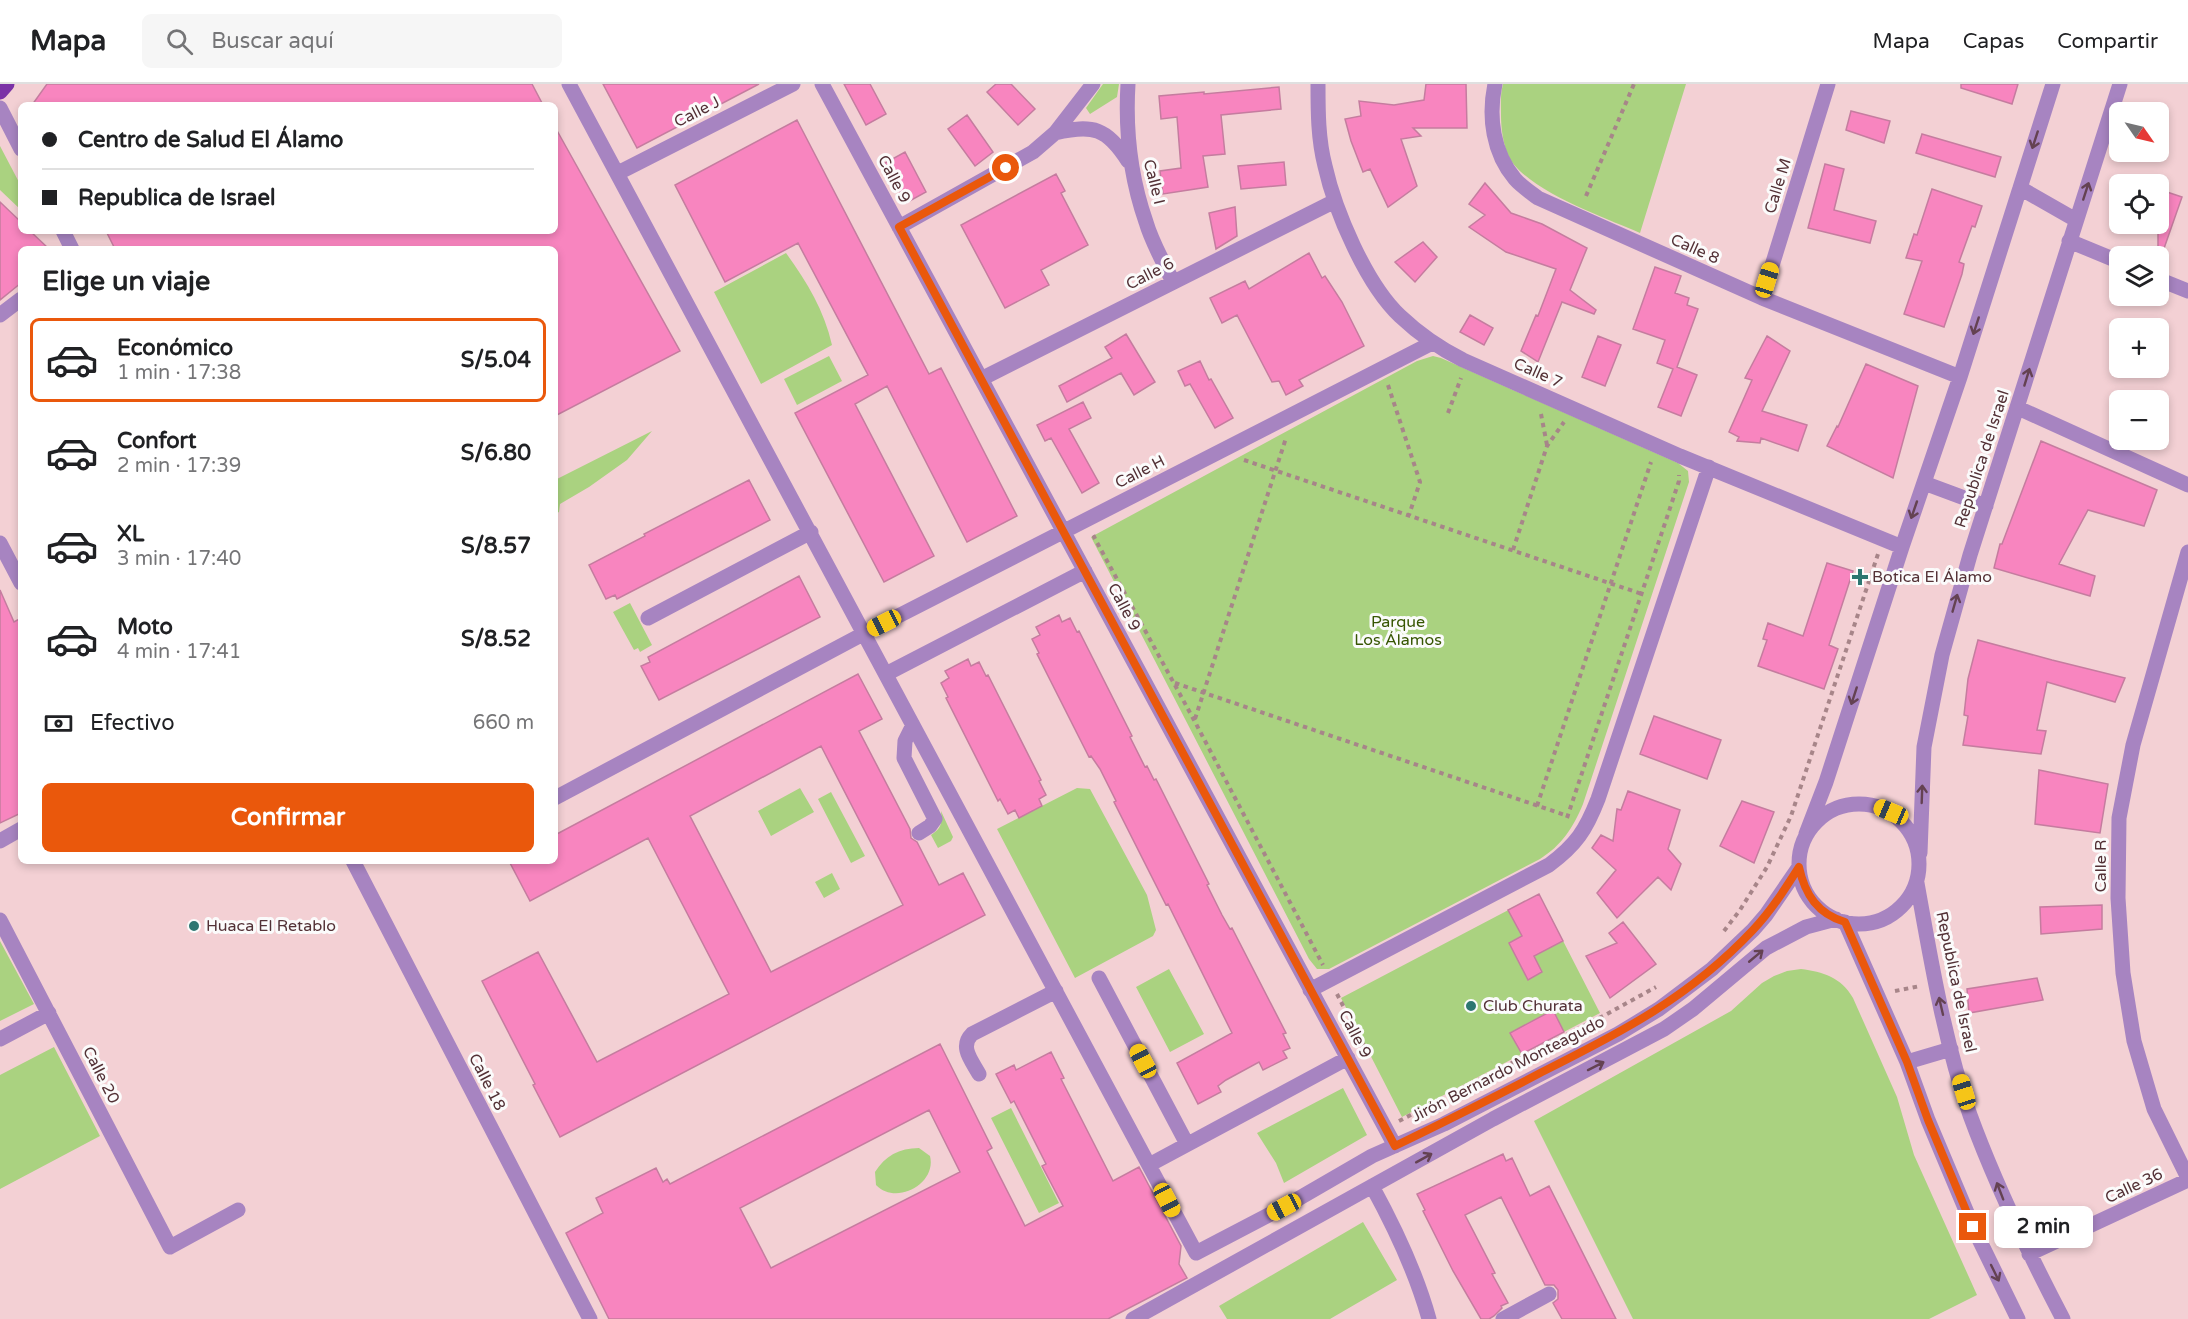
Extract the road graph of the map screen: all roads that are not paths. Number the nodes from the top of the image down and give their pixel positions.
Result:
1 (7, 84) edge
2 (569, 84) edge
3 (793, 84) edge
4 (822, 84) edge
5 (1093, 84) edge
6 (1128, 84) edge
7 (1318, 84) edge
8 (1495, 84) edge
9 (1828, 84) edge
10 (2053, 84) edge
11 (2120, 84) edge
12 (0, 92) edge
13 (0, 108) edge
14 (1055, 133) junction
15 (18, 143) edge
16 (1130, 164) junction
17 (618, 172) junction
18 (2020, 188) junction
19 (1335, 201) junction
20 (2076, 219) junction
21 (899, 227) junction
22 (2069, 241) junction
23 (2109, 257) edge
24 (1173, 282) junction
25 (2169, 283) edge
26 (2188, 291) edge
27 (1762, 298) junction
28 (18, 301) edge
29 (0, 315) edge
30 (1432, 343) junction
31 (1960, 377) junction
32 (981, 379) junction
33 (2018, 408) junction
34 (1709, 467) junction
35 (1924, 483) junction
36 (2188, 485) edge
37 (1986, 506) junction
38 (811, 532) junction
39 (1064, 532) junction
40 (0, 543) edge
41 (1902, 547) junction
42 (2188, 552) edge
43 (1085, 571) junction
44 (18, 577) edge
45 (648, 618) dead end
46 (865, 633) junction
47 (886, 674) junction
48 (913, 725) junction
49 (558, 796) edge
50 (18, 831) edge
51 (918, 833) dead end
52 (1806, 834) junction
53 (0, 841) edge
54 (1920, 853) junction
55 (355, 864) edge
56 (1799, 867) junction
57 (1917, 883) junction
58 (0, 920) edge
59 (1840, 921) junction
60 (1099, 978) dead end
61 (1310, 990) junction
62 (1056, 991) junction
63 (49, 1013) junction
64 (0, 1039) edge
65 (1951, 1049) junction
66 (1348, 1058) junction
67 (1907, 1062) junction
68 (979, 1074) dead end
69 (1187, 1144) junction
70 (1395, 1146) junction
71 (1149, 1165) junction
72 (2188, 1179) edge
73 (1372, 1185) junction
74 (238, 1210) dead end
75 (2029, 1254) junction
76 (1549, 1294) dead end
77 (590, 1319) edge
78 (1133, 1319) edge
79 (1429, 1319) edge
80 (1503, 1319) edge
81 (2018, 1319) edge
82 (2063, 1319) edge

1 - 12 main road
2 - 17 street
3 - 17 street, Calle J
4 - 21 street, Calle 9
5 - 14 street
6 - 16 street, Calle I
7 - 19 street, Calle 7
8 - 27 street, Calle 8
9 - 27 street, Calle M
10 -> 18 street
20 -> 11 street, Republica de Israel
13 - 15 street
14 - 16 street
14 - 21 street
16 - 24 street, Calle I
17 - 38 street
18 - 20 street
18 -> 31 street
19 - 24 street, Calle 6
19 - 30 street, Calle 7
20 - 22 street, Republica de Israel
21 - 32 street, Calle 9
22 - 23 street
33 -> 22 street, Republica de Israel
24 - 32 street, Calle 6
25 - 26 street
27 - 31 street, Calle 8
28 - 29 street
30 - 34 street, Calle 7
30 - 39 street, Calle H
31 - 35 street
32 - 39 street, Calle 9
33 - 36 street
33 - 37 street, Republica de Israel
34 - 41 street, Calle 7
34 - 61 street
35 - 37 street
35 -> 41 street
54 -> 37 street, Republica de Israel
38 - 45 street
38 - 46 street
39 - 43 street, Calle 9
39 - 46 street, Calle H
40 - 44 street
41 -> 52 street
42 - 72 street, Calle R
43 - 47 street
43 - 61 street, Calle 9
46 - 47 street
46 - 49 street, Calle H
47 - 48 street
48 - 51 street
48 - 62 street
50 - 53 street
52 - 54 street
52 - 56 street
54 - 57 street
55 - 77 street, Calle 18
56 - 59 street
56 - 70 street, Jirón Bernardo Monteagudo
57 - 59 street
65 -> 57 street, Republica de Israel
58 - 63 street, Calle 20
59 - 67 street
73 -> 59 street
60 - 69 street
61 - 66 street, Calle 9
62 - 68 street
62 - 71 street
63 - 64 street
63 - 74 street, Calle 20
65 - 67 street
75 -> 65 street, Republica de Israel
66 - 69 street
66 - 70 street, Calle 9
67 -> 81 street
69 - 71 street
70 - 71 street, Jirón Bernardo Monteagudo
72 - 75 street, Calle 36
73 - 78 street
73 - 79 street
75 - 82 street, Republica de Israel
76 - 80 street

